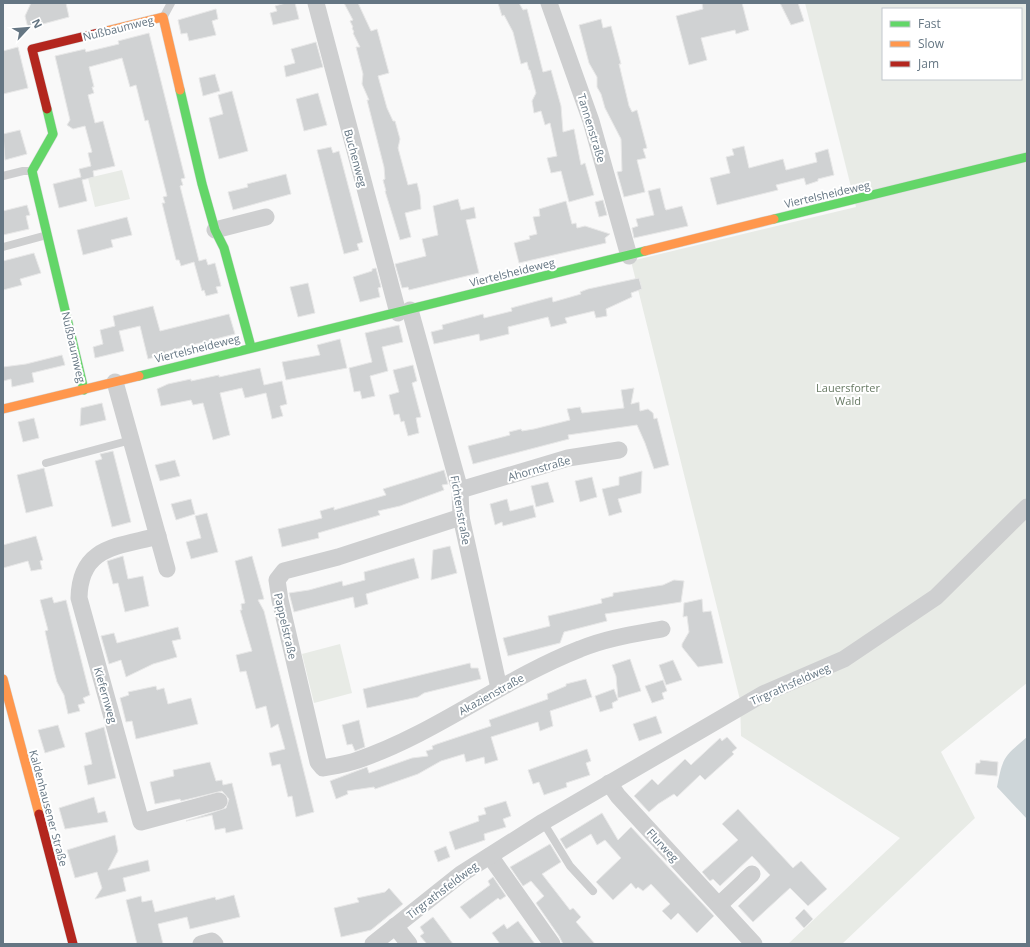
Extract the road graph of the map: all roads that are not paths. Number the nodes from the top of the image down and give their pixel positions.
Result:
1 (171, 3) edge
2 (316, 3) edge
3 (549, 3) edge
4 (163, 16) junction
5 (1027, 157) edge
6 (32, 171) junction
7 (3, 176) edge
8 (266, 217) dead end
9 (215, 230) junction
10 (47, 235) junction
11 (3, 247) edge
12 (629, 256) junction
13 (404, 312) junction
14 (251, 347) junction
15 (115, 382) junction
16 (84, 390) junction
17 (3, 409) edge
18 (131, 440) junction
19 (619, 450) dead end
20 (46, 463) dead end
21 (460, 490) junction
22 (1027, 507) edge
23 (461, 517) junction
24 (158, 536) junction
25 (167, 569) dead end
26 (662, 629) dead end
27 (3, 679) edge
28 (499, 688) junction
29 (323, 768) joint
30 (609, 783) junction
31 (220, 801) dead end
32 (543, 822) junction
33 (490, 856) junction
34 (752, 874) dead end
35 (593, 891) dead end
36 (719, 905) junction
37 (395, 926) junction
38 (73, 944) edge
39 (201, 944) edge
40 (214, 944) edge
41 (373, 944) edge
42 (409, 944) edge
43 (552, 944) edge
44 (754, 944) edge

1 - 4 lane
2 - 13 street, Buchenweg
3 - 12 street, Tannenstraße
4 - 6 street, Nußbaumweg
4 - 9 street, Nußbaumweg
5 - 12 street, Viertelsheideweg
6 - 7 lane
6 - 10 street, Nußbaumweg
8 - 9 street
9 - 14 street, Nußbaumweg
10 - 11 lane
10 - 16 street, Nußbaumweg
12 - 13 street, Viertelsheideweg
13 - 14 street, Viertelsheideweg
13 - 21 street, Fichtenstraße
14 - 15 street, Viertelsheideweg
15 - 16 street, Viertelsheideweg
15 - 18 street
16 - 17 street, Viertelsheideweg
18 - 20 lane
18 - 24 street
19 - 21 street, Ahornstraße
21 - 23 street, Fichtenstraße
22 - 30 street, Tirgrathsfeldweg
23 - 28 street, Fichtenstraße
23 - 29 street, Pappelstraße
24 - 25 street
24 - 31 street, Kiefernweg
26 - 28 street, Akazienstraße
27 - 38 street, Kaldenhausener Straße
28 - 29 street, Akazienstraße
30 - 32 street, Tirgrathsfeldweg
30 - 36 street, Flurweg
32 - 33 street, Tirgrathsfeldweg
32 - 35 lane
33 - 37 street, Tirgrathsfeldweg
33 - 43 street, Tirgrathsfeldweg
34 - 36 street
36 - 44 street, Flurweg
37 - 41 street, Tirgrathsfeldweg
37 - 42 street, Tirgrathsfeldweg
39 - 40 street

